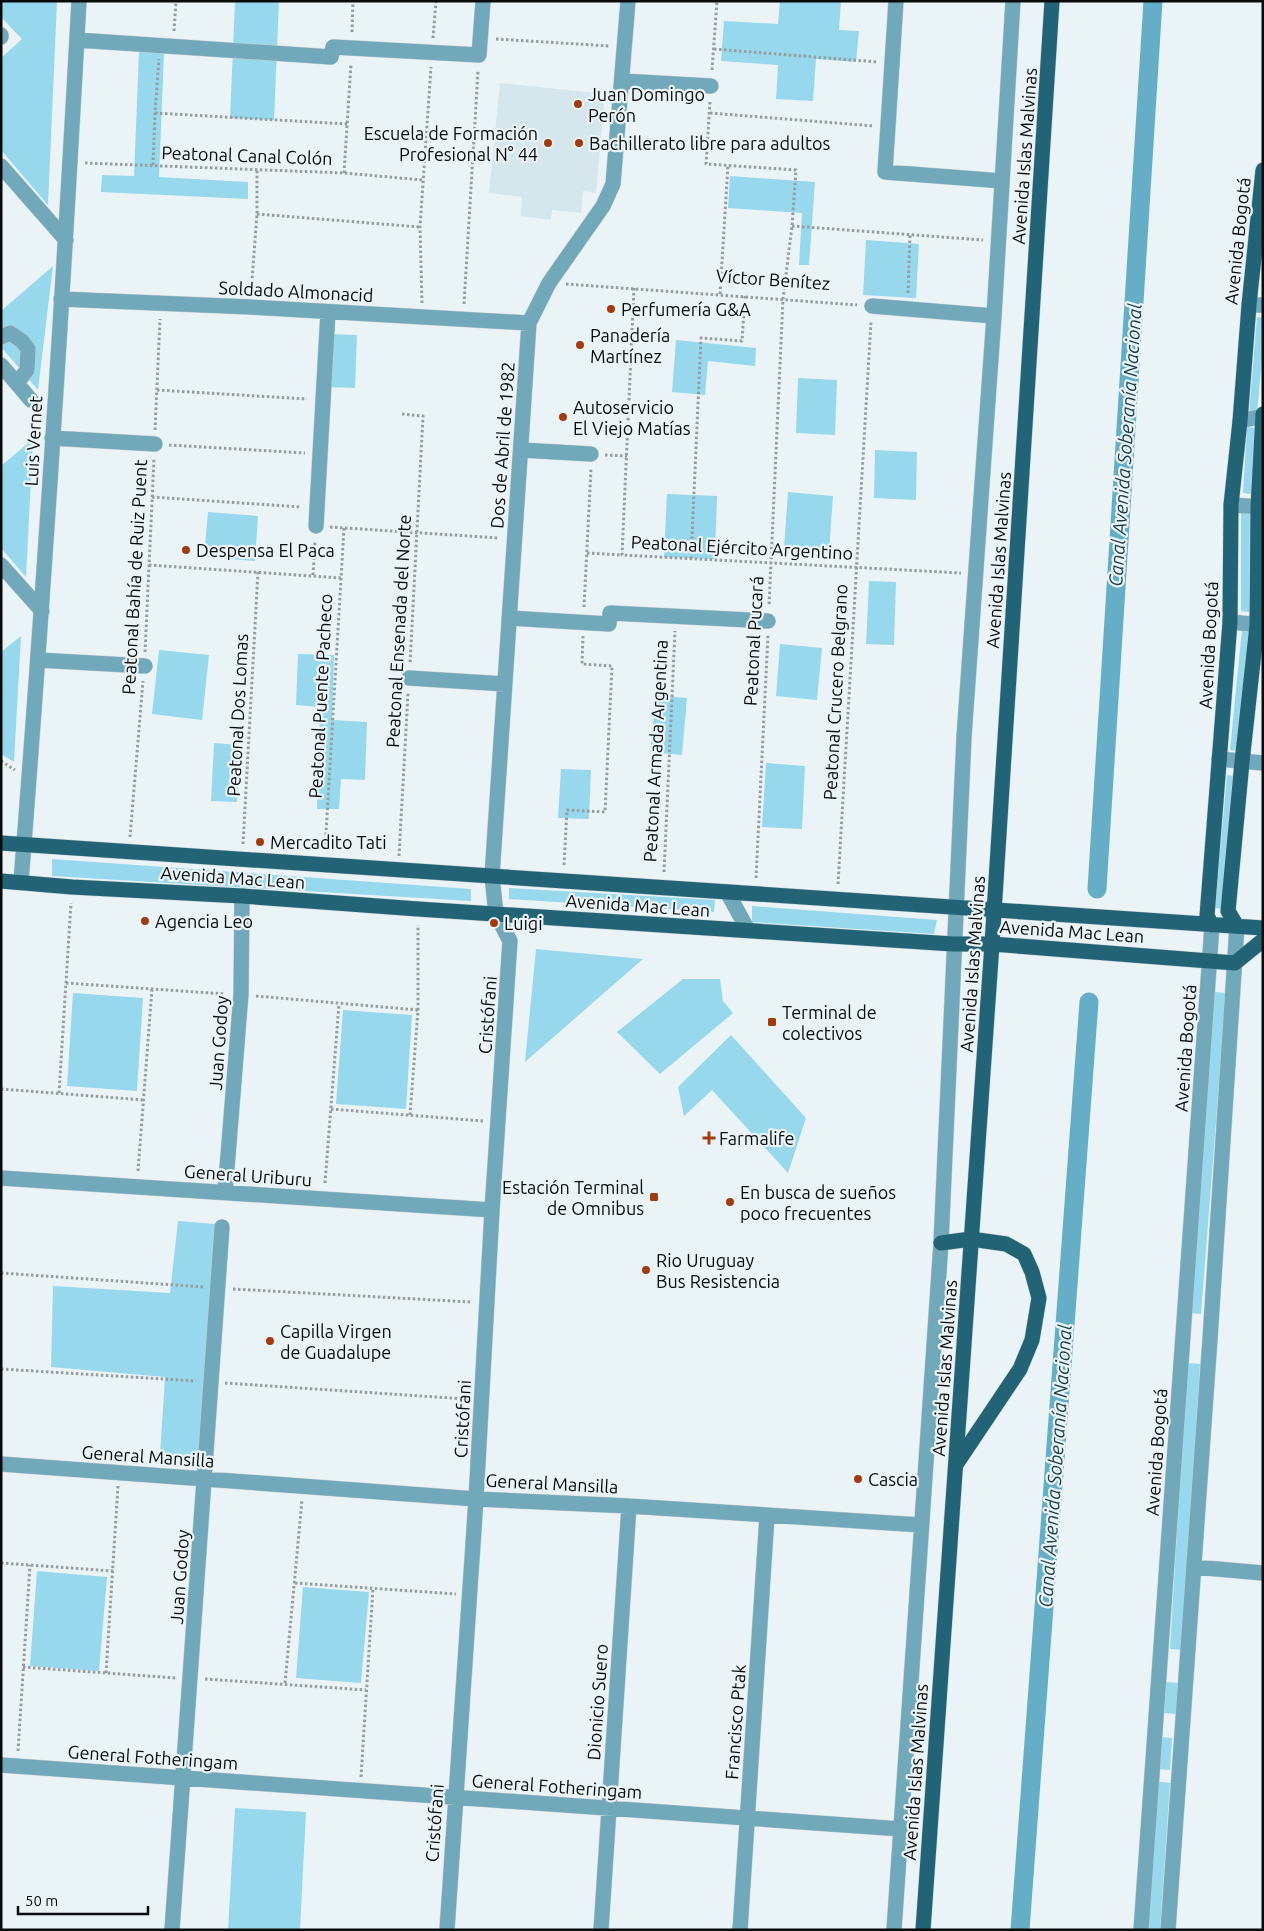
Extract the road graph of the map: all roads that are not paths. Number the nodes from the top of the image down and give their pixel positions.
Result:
1 (79, 1) edge
2 (483, 1) edge
3 (628, 1) edge
4 (896, 1) edge
5 (1013, 1) edge
6 (1052, 1) edge
7 (77, 40) junction
8 (622, 81) junction
9 (712, 86) dead end
10 (1, 166) edge
11 (1263, 170) edge
12 (1002, 181) junction
13 (66, 240) junction
14 (60, 298) junction
15 (1256, 305) edge
16 (872, 306) road end
17 (328, 312) junction
18 (994, 316) junction
19 (529, 323) junction
20 (1, 337) edge
21 (1, 365) edge
22 (17, 383) junction
23 (31, 400) dead end
24 (1263, 415) edge
25 (1240, 421) junction
26 (52, 438) junction
27 (155, 444) road end
28 (521, 450) junction
29 (592, 454) road end
30 (1231, 505) junction
31 (1261, 507) edge
32 (316, 526) road end
33 (1, 565) edge
34 (42, 611) junction
35 (510, 618) junction
36 (768, 621) road end
37 (1230, 622) junction
38 (1260, 625) edge
39 (38, 660) junction
40 (145, 666) road end
41 (409, 678) road end
42 (505, 684) junction
43 (1219, 759) junction
44 (1242, 762) junction
45 (1263, 763) edge
46 (1, 842) edge
47 (24, 844) junction
48 (492, 876) junction
49 (1, 881) edge
50 (21, 882) junction
51 (727, 892) junction
52 (242, 896) junction
53 (956, 908) junction
54 (994, 910) junction
55 (496, 914) junction
56 (1212, 925) junction
57 (1237, 926) junction
58 (1263, 928) edge
59 (748, 930) junction
60 (1263, 940) edge
61 (953, 944) junction
62 (992, 944) junction
63 (1209, 961) junction
64 (1235, 963) junction
65 (1, 1178) edge
66 (225, 1193) junction
67 (492, 1210) junction
68 (222, 1227) dead end
69 (971, 1239) junction
70 (941, 1243) junction
71 (1183, 1339) junction
72 (1210, 1339) junction
73 (1, 1464) edge
74 (956, 1465) junction
75 (204, 1479) junction
76 (476, 1498) junction
77 (629, 1506) junction
78 (767, 1516) junction
79 (921, 1525) junction
80 (1194, 1567) junction
81 (1263, 1573) edge
82 (1156, 1722) junction
83 (1183, 1722) junction
84 (1, 1765) edge
85 (1153, 1773) junction
86 (1180, 1776) junction
87 (184, 1779) junction
88 (455, 1797) junction
89 (608, 1808) junction
90 (747, 1818) junction
91 (901, 1829) junction
92 (172, 1930) edge
93 (446, 1930) edge
94 (601, 1930) edge
95 (740, 1930) edge
96 (894, 1930) edge
97 (923, 1930) edge
98 (1141, 1930) edge
99 (1168, 1930) edge

1 - 7 street, Luis Vernet
2 - 7 street
3 - 8 street, Dos de Abril de 1982
4 - 12 street
5 - 12 street, Avenida Islas Malvinas
6 - 54 main road, Avenida Islas Malvinas
7 - 13 street, Luis Vernet
8 - 9 street
8 - 19 street, Dos de Abril de 1982
10 - 13 street
11 - 15 main road, Avenida Bogotá
12 - 18 street, Avenida Islas Malvinas
13 - 14 street, Luis Vernet
14 - 17 street, Soldado Almonacid
14 - 26 street, Luis Vernet
15 - 25 main road, Avenida Bogotá
16 - 18 street
17 - 19 street, Soldado Almonacid
17 - 32 street
18 - 53 street, Avenida Islas Malvinas
19 - 28 street, Dos de Abril de 1982
20 - 22 street
21 - 22 street
22 - 23 street
24 - 25 street
24 - 31 main road
25 - 30 main road, Avenida Bogotá
26 - 27 street
26 - 34 street, Luis Vernet
28 - 29 street
28 - 35 street, Dos de Abril de 1982
30 - 31 street
30 - 37 main road, Avenida Bogotá
31 - 38 main road
33 - 34 street
34 - 39 street, Luis Vernet
35 - 36 street
35 - 42 street, Dos de Abril de 1982
37 - 38 street
37 - 43 main road, Avenida Bogotá
38 - 44 main road
39 - 40 street
39 - 47 street, Luis Vernet
41 - 42 street
42 - 48 street, Dos de Abril de 1982
43 - 44 street
43 - 56 main road, Avenida Bogotá
44 - 45 street
44 - 57 main road
46 - 47 main road, Avenida Mac Lean
47 - 48 main road, Avenida Mac Lean
47 - 50 street, Luis Vernet
48 - 51 main road, Avenida Mac Lean
48 - 55 street, Dos de Abril de 1982
49 - 50 main road, Avenida Mac Lean
50 - 52 main road, Avenida Mac Lean
51 - 53 main road, Avenida Mac Lean
51 - 59 street
52 - 55 main road, Avenida Mac Lean
52 - 66 street, Juan Godoy
53 - 54 main road, Avenida Mac Lean
53 - 61 street, Avenida Islas Malvinas
54 - 56 main road, Avenida Mac Lean
54 - 62 main road, Avenida Islas Malvinas
55 - 59 main road, Avenida Mac Lean
55 - 67 street, Cristófani
56 - 57 main road, Avenida Mac Lean
56 - 63 street, Avenida Bogotá
57 - 58 main road, Avenida Mac Lean
57 - 64 street
59 - 61 main road, Avenida Mac Lean
60 - 64 main road
61 - 62 main road, Avenida Mac Lean
61 - 70 street, Avenida Islas Malvinas
62 - 63 main road, Avenida Mac Lean
62 - 69 main road, Avenida Islas Malvinas
63 - 64 main road, Avenida Mac Lean
63 - 71 street, Avenida Bogotá
64 - 72 street
65 - 66 street, General Uriburu
66 - 67 street, General Uriburu
67 - 76 street, Cristófani
68 - 75 street, Juan Godoy
69 - 70 main road
69 - 74 main road, Avenida Islas Malvinas
69 - 74 main road
70 - 79 street, Avenida Islas Malvinas
71 - 72 street
71 - 82 street, Avenida Bogotá
72 - 80 street
73 - 75 street, General Mansilla
74 - 97 main road, Avenida Islas Malvinas
75 - 76 street, General Mansilla
75 - 87 street, Juan Godoy
76 - 77 street, General Mansilla
76 - 88 street, Cristófani
77 - 78 street, General Mansilla
77 - 89 street, Dionicio Suero
78 - 79 street, General Mansilla
78 - 90 street, Francisco Ptak
79 - 91 street, Avenida Islas Malvinas
80 - 81 street
80 - 83 street
82 - 83 street
82 - 85 street, Avenida Bogotá
83 - 86 street
84 - 87 street, General Fotheringam
85 - 86 street
85 - 98 street, Avenida Bogotá
86 - 99 street
87 - 88 street, General Fotheringam
87 - 92 street, Juan Godoy
88 - 89 street, General Fotheringam
88 - 93 street, Cristófani
89 - 90 street, General Fotheringam
89 - 94 street, Dionicio Suero
90 - 91 street, General Fotheringam
90 - 95 street, Francisco Ptak
91 - 96 street, Avenida Islas Malvinas

